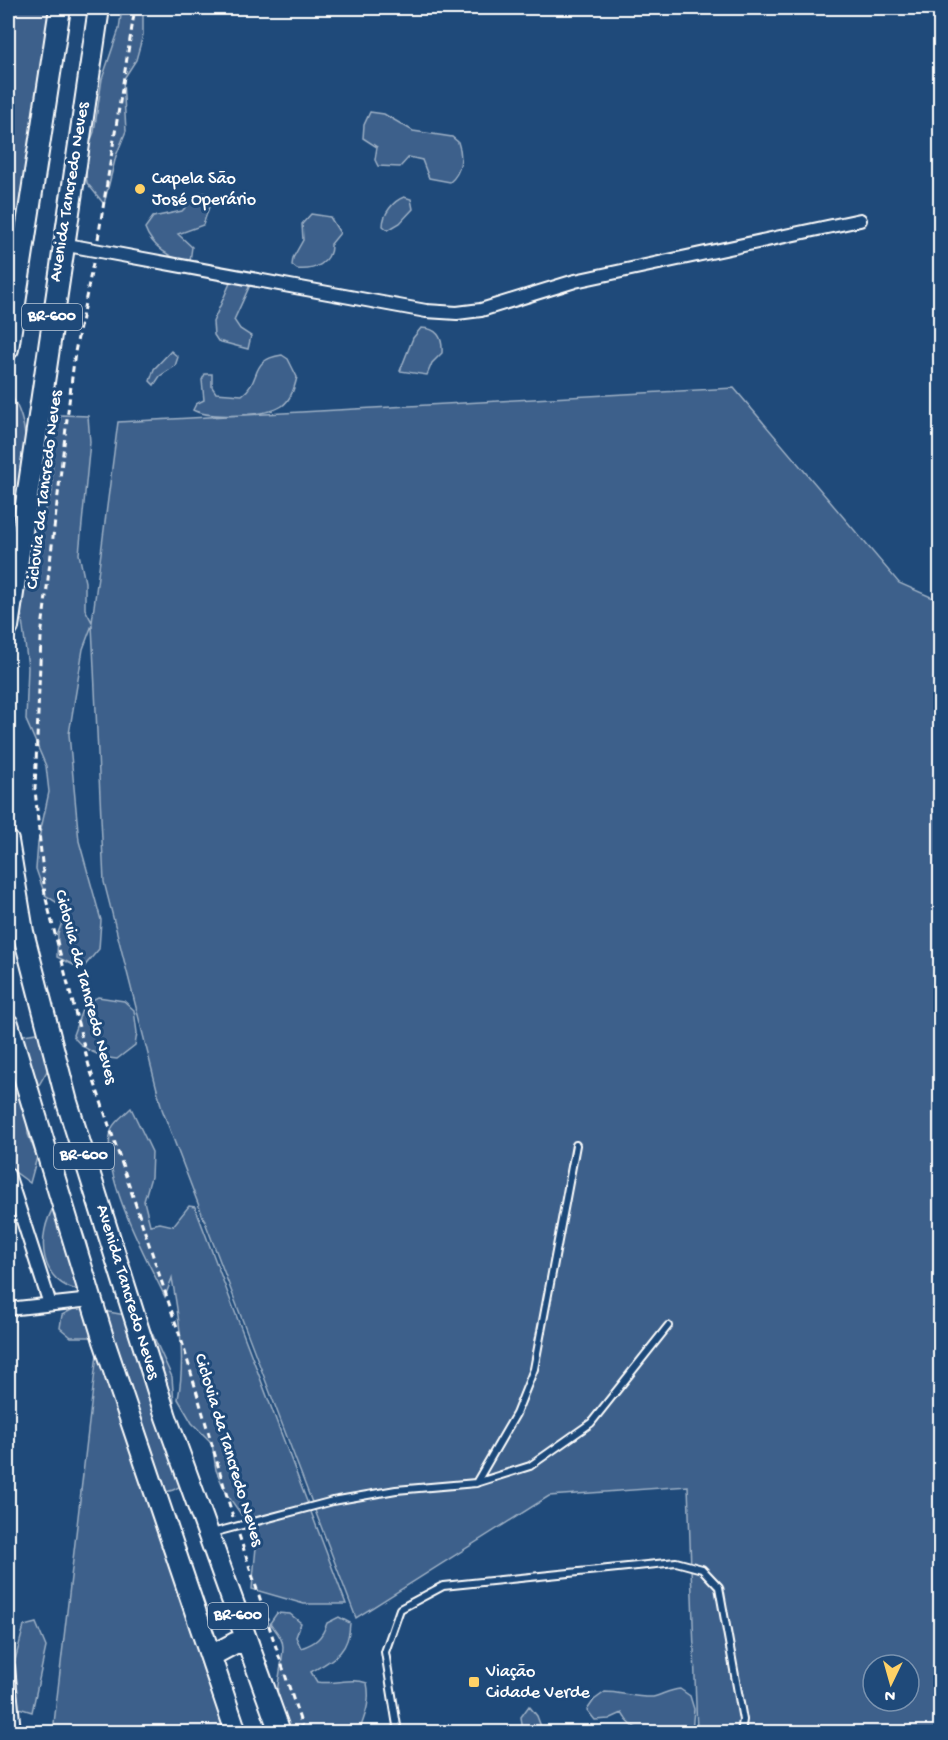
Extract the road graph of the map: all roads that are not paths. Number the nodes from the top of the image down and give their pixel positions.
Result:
1 (60, 8) edge
2 (99, 8) edge
3 (860, 220) dead end
4 (62, 244) junction
5 (8, 349) edge
6 (8, 627) edge
7 (8, 841) edge
8 (8, 1024) edge
9 (576, 1145) dead end
10 (8, 1174) edge
11 (91, 1300) junction
12 (50, 1304) junction
13 (8, 1309) edge
14 (668, 1326) dead end
15 (476, 1483) junction
16 (208, 1534) junction
17 (248, 1643) junction
18 (211, 1656) junction
19 (8, 1666) edge
20 (14, 1732) edge
21 (236, 1732) edge
22 (280, 1732) edge
23 (398, 1732) edge
24 (741, 1732) edge

1 - 5 main road, Avenida Tancredo Neves / BR-600
2 - 4 main road, Avenida Tancredo Neves / BR-600
3 - 4 street
4 - 6 main road, Avenida Tancredo Neves / BR-600
7 - 16 main road, Avenida Tancredo Neves / BR-600
8 - 11 main road, Avenida Tancredo Neves / BR-600
9 - 15 lane
10 - 12 street
11 - 12 street
11 - 18 main road, Avenida Tancredo Neves / BR-600
12 - 13 street
14 - 15 lane
15 - 16 lane
16 - 17 main road, Avenida Tancredo Neves / BR-600
17 - 18 main road
17 - 22 main road, Avenida Tancredo Neves / BR-600
18 - 21 main road, Avenida Tancredo Neves / BR-600
19 - 20 street
23 - 24 lane

